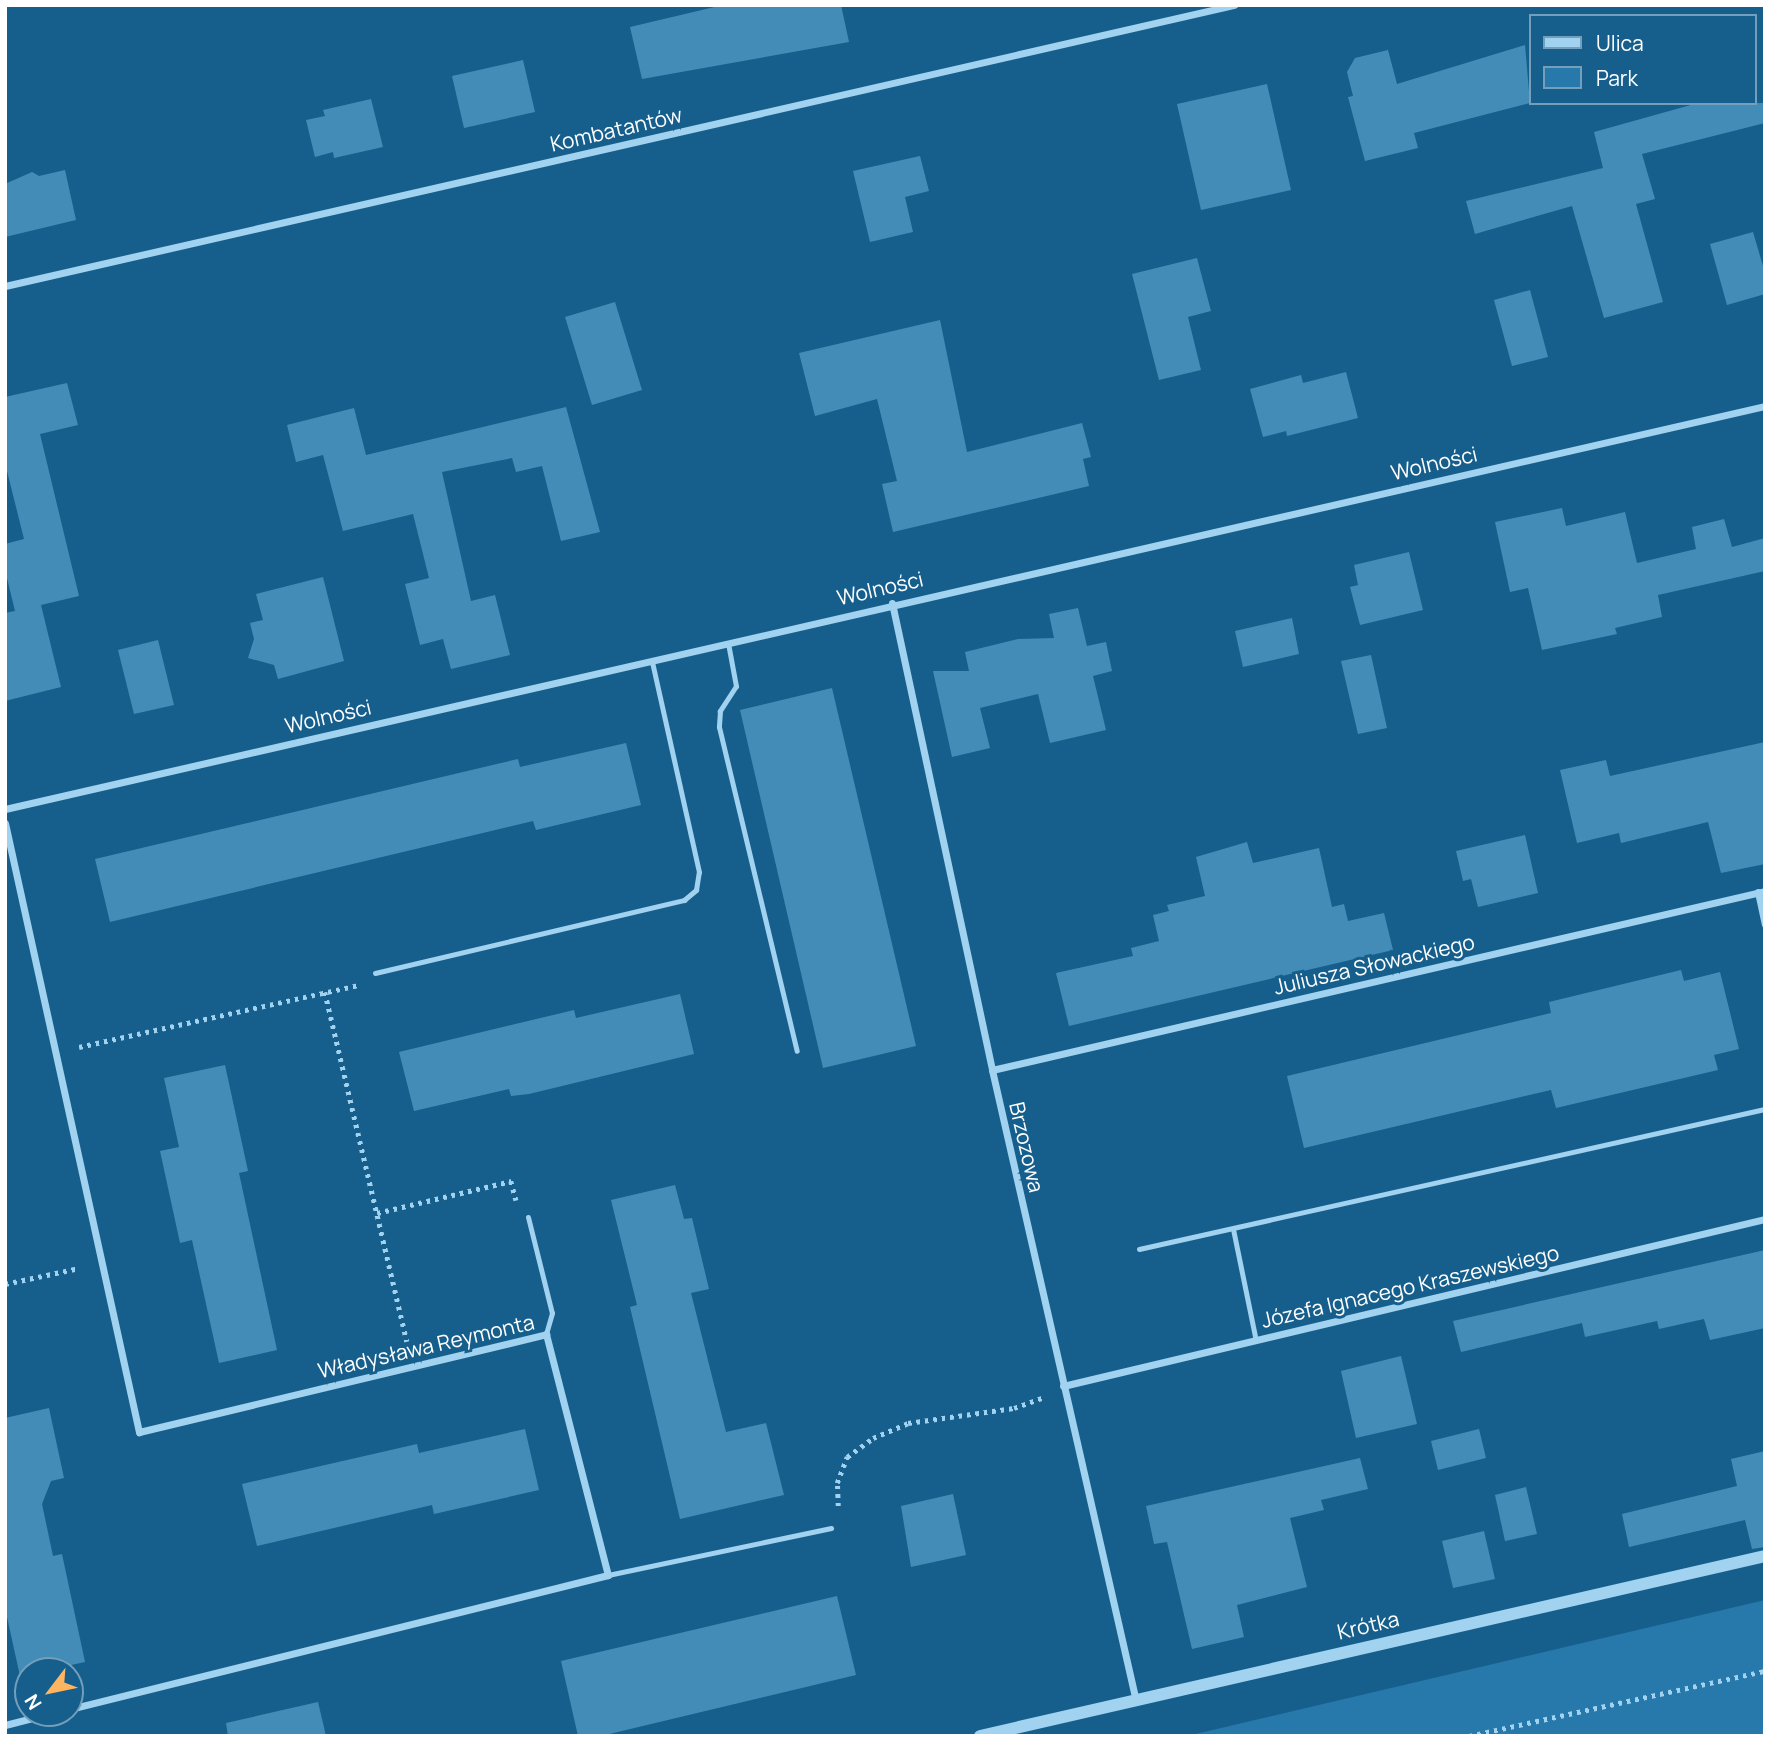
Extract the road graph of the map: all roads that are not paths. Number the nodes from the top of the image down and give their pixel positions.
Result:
1 (1234, 5) edge
2 (5, 286) edge
3 (1765, 406) edge
4 (892, 603) junction
5 (728, 643) junction
6 (652, 661) junction
7 (5, 809) edge
8 (5, 823) edge
9 (1761, 891) edge
10 (1765, 924) edge
11 (375, 973) road end
12 (797, 1051) dead end
13 (992, 1070) junction
14 (1765, 1109) edge
15 (528, 1217) road end
16 (1765, 1219) edge
17 (1233, 1228) junction
18 (1139, 1249) dead end
19 (546, 1334) junction
20 (1256, 1341) junction
21 (1063, 1386) junction
22 (831, 1528) road end
23 (1765, 1556) edge
24 (608, 1575) junction
25 (1135, 1697) junction
26 (84, 1706) edge
27 (980, 1736) edge

1 - 2 street, Kombatantów
3 - 4 street, Wolności
4 - 5 street, Wolności
4 - 13 street, Brzozowa
5 - 6 street, Wolności
5 - 12 lane
6 - 7 street, Wolności
6 - 11 lane
8 - 19 street, Władysława Reymonta
9 - 10 street
9 - 13 street, Juliusza Słowackiego
13 - 21 street, Brzozowa
14 - 17 lane
15 - 19 lane
16 - 20 street, Józefa Ignacego Kraszewskiego
17 - 18 lane
17 - 20 lane
19 - 24 street, Władysława Reymonta
20 - 21 street, Józefa Ignacego Kraszewskiego
21 - 25 street, Brzozowa
22 - 24 lane
23 - 25 street, Krótka
24 - 26 street
25 - 27 street, Krótka

